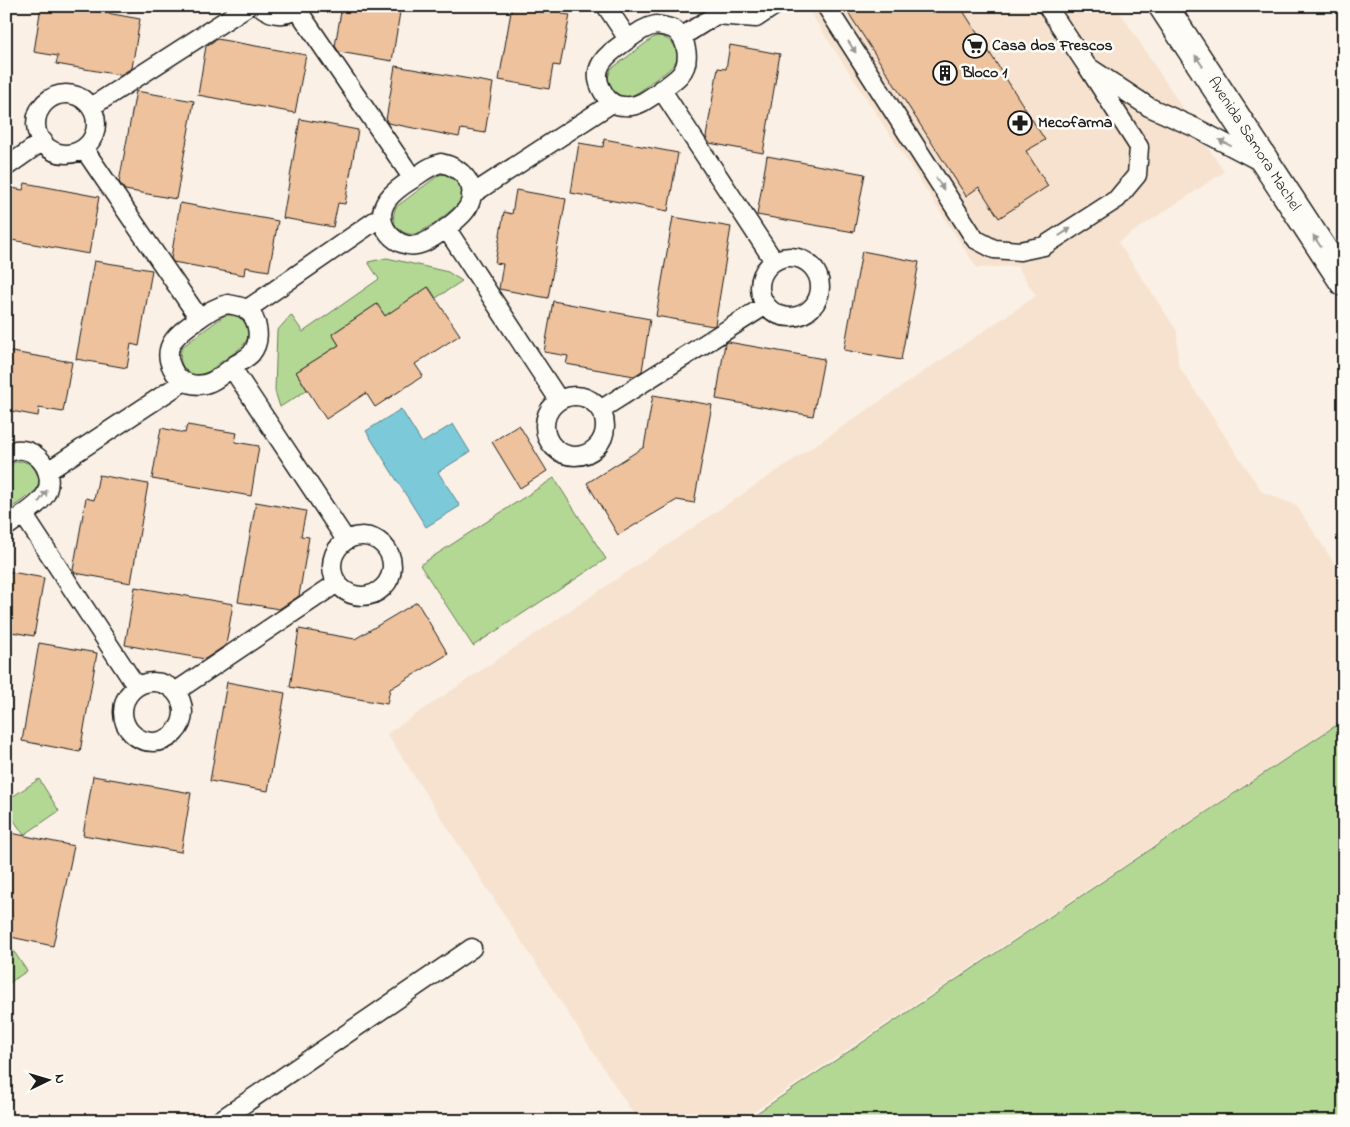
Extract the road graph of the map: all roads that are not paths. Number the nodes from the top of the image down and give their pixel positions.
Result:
1 (248, 6) edge
2 (260, 6) edge
3 (606, 6) edge
4 (774, 6) edge
5 (826, 6) edge
6 (1047, 6) edge
7 (1163, 6) edge
8 (298, 8) edge
9 (718, 10) edge
10 (681, 37) junction
11 (628, 39) junction
12 (1087, 66) junction
13 (661, 89) junction
14 (612, 103) junction
15 (91, 107) junction
16 (43, 141) junction
17 (84, 149) junction
18 (1268, 165) junction
19 (6, 166) edge
20 (413, 179) junction
21 (471, 195) junction
22 (382, 216) junction
23 (446, 228) junction
24 (774, 262) junction
25 (1344, 282) edge
26 (766, 305) junction
27 (246, 310) junction
28 (200, 318) junction
29 (232, 368) junction
30 (183, 382) junction
31 (559, 400) junction
32 (600, 410) junction
33 (6, 454) edge
34 (48, 471) junction
35 (23, 514) junction
36 (6, 527) edge
37 (346, 540) junction
38 (337, 583) junction
39 (136, 686) junction
40 (175, 692) junction
41 (472, 948) dead end
42 (219, 1121) edge

1 - 15 lane
2 - 8 lane
3 - 11 lane
4 - 9 lane
5 -> 12 lane
6 - 12 lane
18 -> 7 main road, Avenida Samora Machel
8 - 20 lane
9 - 10 lane
10 - 11 lane
10 - 13 lane
11 - 14 lane
18 -> 12 lane
13 - 14 lane
13 - 24 lane
14 - 21 lane
15 - 16 lane
15 - 17 lane
16 - 17 lane
16 - 19 lane
17 - 28 lane
25 -> 18 main road, Avenida Samora Machel
20 - 21 lane
20 - 22 lane
21 - 23 lane
22 - 23 lane
22 - 27 lane
23 - 31 lane
24 - 26 lane
24 - 26 lane
26 - 32 lane
27 - 28 lane
27 - 29 lane
28 - 30 lane
29 - 30 lane
29 - 37 lane
30 - 34 lane
31 - 32 lane
31 - 32 lane
33 - 34 lane
35 -> 34 lane
35 - 36 lane
35 - 39 lane
37 - 38 lane
37 - 38 lane
38 - 40 lane
39 - 40 lane
39 - 40 lane
41 - 42 lane

